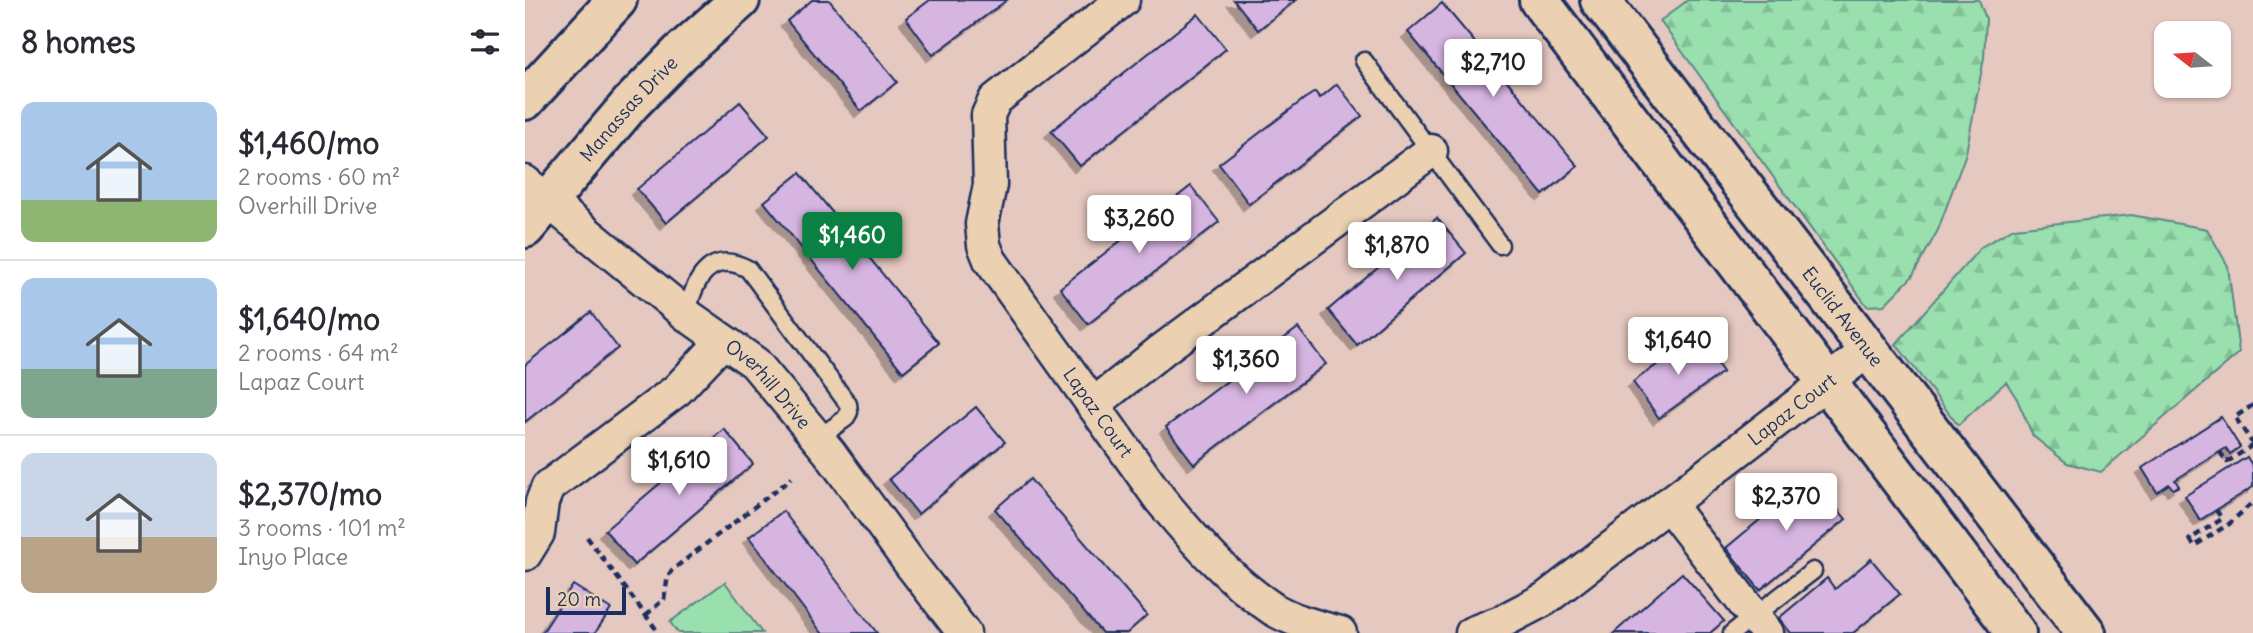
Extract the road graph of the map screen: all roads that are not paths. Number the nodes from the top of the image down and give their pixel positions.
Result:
1 (617, 0) edge
2 (740, 0) edge
3 (1123, 0) edge
4 (1539, 0) edge
5 (1600, 0) edge
6 (1364, 61) dead end
7 (525, 100) edge
8 (1431, 151) junction
9 (532, 204) edge
10 (1500, 245) dead end
11 (687, 315) junction
12 (723, 341) junction
13 (1870, 349) junction
14 (1827, 382) junction
15 (1093, 405) junction
16 (818, 438) junction
17 (1668, 504) junction
18 (525, 554) edge
19 (1813, 571) dead end
20 (1751, 627) edge
21 (964, 633) edge
22 (1340, 633) edge
23 (1472, 633) edge
24 (2016, 633) edge
25 (2086, 633) edge

1 - 7 main road
2 - 9 main road, Manassas Drive
3 - 15 street, Lapaz Court
4 - 14 main road
5 - 13 main road, Euclid Avenue
6 - 8 lane
8 - 10 lane
8 - 15 street
9 - 11 street, Overhill Drive
11 - 12 street, Overhill Drive
11 - 16 lane
12 - 16 street, Overhill Drive
12 - 18 street
13 - 14 street, Lapaz Court
13 - 25 main road, Euclid Avenue
14 - 17 street, Lapaz Court
14 - 24 main road
15 - 22 street, Lapaz Court
16 - 21 street, Overhill Drive
17 - 20 street
17 - 23 street, Lapaz Court
19 - 20 lane

